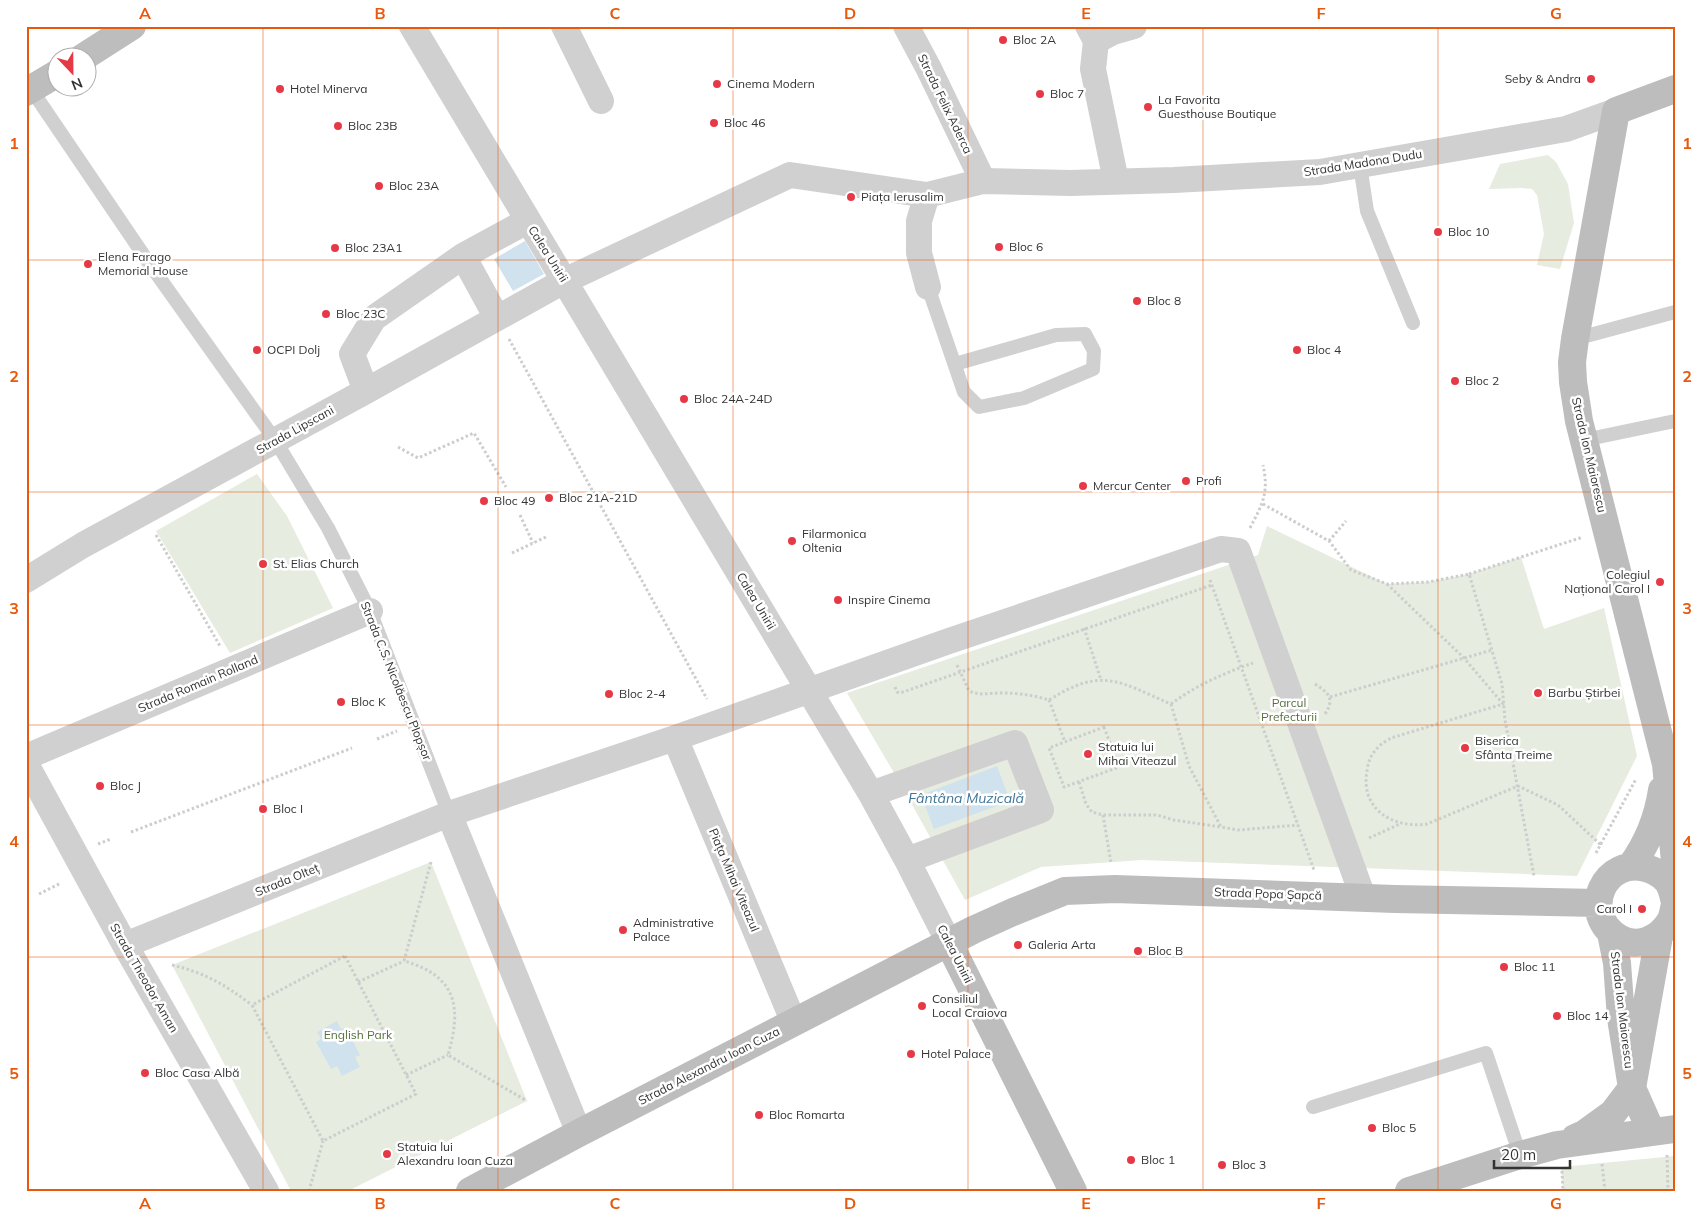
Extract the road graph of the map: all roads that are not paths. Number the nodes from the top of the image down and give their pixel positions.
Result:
1 (132, 26) edge
2 (412, 26) edge
3 (564, 26) edge
4 (906, 26) edge
5 (1134, 26) edge
6 (1092, 34) edge
7 (98, 48) edge
8 (48, 78) edge
9 (1675, 90) edge
10 (28, 91) edge
11 (601, 101) dead end
12 (1616, 112) junction
13 (1360, 165) junction
14 (1116, 181) junction
15 (983, 182) junction
16 (927, 195) junction
17 (527, 221) junction
18 (463, 256) junction
19 (564, 280) junction
20 (928, 287) joint
21 (1675, 312) edge
22 (497, 318) junction
23 (1413, 323) dead end
24 (1575, 339) junction
25 (955, 364) junction
26 (366, 391) junction
27 (1675, 420) edge
28 (275, 440) junction
29 (1584, 440) junction
30 (26, 580) edge
31 (370, 612) junction
32 (809, 689) junction
33 (675, 738) junction
34 (26, 757) edge
35 (1665, 759) junction
36 (26, 764) edge
37 (871, 794) junction
38 (449, 814) junction
39 (908, 860) junction
40 (1631, 866) junction
41 (1674, 886) edge
42 (1363, 897) junction
43 (1598, 904) junction
44 (1611, 933) junction
45 (1659, 936) junction
46 (949, 943) junction
47 (125, 945) junction
48 (794, 1023) junction
49 (1632, 1088) junction
50 (1313, 1107) dead end
51 (1664, 1130) edge
52 (579, 1133) junction
53 (1557, 1145) junction
54 (1520, 1155) junction
55 (501, 1184) edge
56 (266, 1191) edge
57 (470, 1191) edge
58 (1074, 1191) edge
59 (1409, 1191) edge

1 - 7 street
2 - 17 street, Calea Unirii
3 - 11 street
4 - 15 street, Strada Felix Aderca
5 - 6 street
6 - 14 street
8 - 10 street
9 - 12 street, Strada Madona Dudu
10 - 28 lane, Strada C.S. Nicolăescu Plopșor
12 - 13 street, Strada Madona Dudu
12 - 24 street, Strada Ion Maiorescu
13 - 14 street, Strada Madona Dudu
13 - 23 lane
14 - 15 street, Strada Madona Dudu
15 - 16 street, Strada Madona Dudu
16 - 19 street, Strada Lipscani
16 - 20 street
17 - 18 street
17 - 19 street, Calea Unirii
18 - 22 street
18 - 26 street
19 - 22 street, Strada Lipscani
19 - 32 street, Calea Unirii
20 - 25 lane
21 - 24 lane
22 - 26 street, Strada Lipscani
24 - 29 street, Strada Ion Maiorescu
25 - 25 lane
26 - 28 street, Strada Lipscani
27 - 29 lane
28 - 30 street, Strada Lipscani
28 - 31 lane, Strada C.S. Nicolăescu Plopșor
29 - 35 street, Strada Ion Maiorescu
31 - 34 street, Strada Romain Rolland
31 - 38 lane, Strada C.S. Nicolăescu Plopșor
32 - 33 street, Strada Olteț
32 - 37 street, Calea Unirii
32 - 42 street, Strada Olteț
33 - 38 street, Strada Olteț
33 - 48 street, Piața Mihai Viteazul
35 - 40 street, Strada Ion Maiorescu
35 - 41 street, Strada Ion Maiorescu
36 - 47 street, Strada Theodor Aman
37 - 39 street, Calea Unirii
37 - 39 street
38 - 47 street, Strada Olteț
38 - 52 street, Strada C.S. Nicolăescu Plopșor
39 - 46 street, Calea Unirii
40 - 41 street
40 - 43 street
41 - 45 street
42 - 43 street, Strada Popa Șapcă
42 - 46 street, Strada Popa Șapcă
43 - 44 street
44 - 45 street
44 - 49 street, Strada Ion Maiorescu
45 - 49 street, Strada Ion Maiorescu
46 - 48 street, Strada Alexandru Ioan Cuza
46 - 58 street, Calea Unirii
47 - 56 street, Strada Theodor Aman
48 - 52 street, Strada Alexandru Ioan Cuza
49 - 51 street, Strada Ion Maiorescu
49 - 53 street
50 - 54 lane
51 - 53 street
52 - 55 street, Strada Alexandru Ioan Cuza
53 - 54 street
54 - 59 street
55 - 57 street, Strada Alexandru Ioan Cuza

